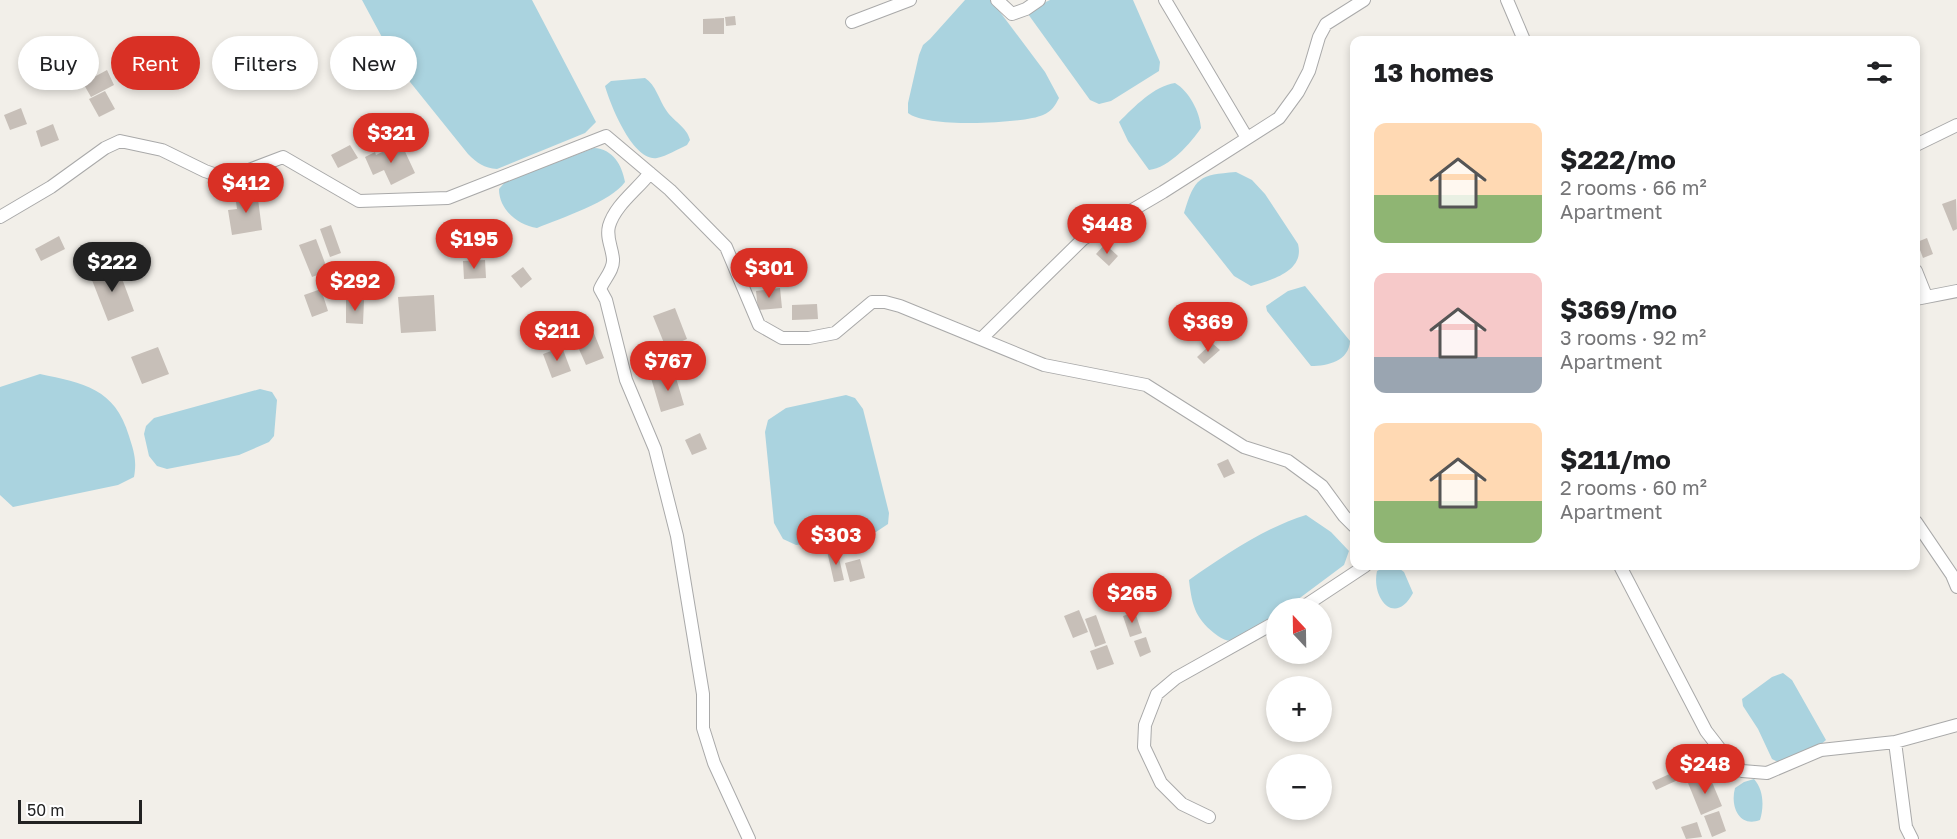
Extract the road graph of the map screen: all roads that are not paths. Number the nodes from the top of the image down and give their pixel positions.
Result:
1 (910, 0) edge
2 (997, 0) edge
3 (1039, 0) edge
4 (1165, 0) edge
5 (1364, 0) edge
6 (1507, 0) edge
7 (852, 22) dead end
8 (1522, 36) edge
9 (1957, 125) edge
10 (1247, 138) junction
11 (1920, 143) edge
12 (650, 173) junction
13 (0, 217) edge
14 (1957, 291) edge
15 (1921, 298) edge
16 (982, 338) junction
17 (1350, 522) edge
18 (1920, 528) edge
19 (1359, 570) edge
20 (1622, 570) edge
21 (1957, 587) edge
22 (1317, 598) edge
23 (1266, 628) edge
24 (1957, 725) edge
25 (1895, 742) junction
26 (1209, 817) dead end
27 (749, 839) edge
28 (1912, 839) edge

1 - 7 street
2 - 3 street
4 - 10 street
5 - 10 street
6 - 8 street
9 - 11 street
10 - 16 street
12 - 13 street
12 - 16 street
12 - 27 street
14 - 15 street
16 - 17 street
18 - 21 street
19 - 22 street
20 - 25 street
23 - 26 street
24 - 25 street
25 - 28 street

